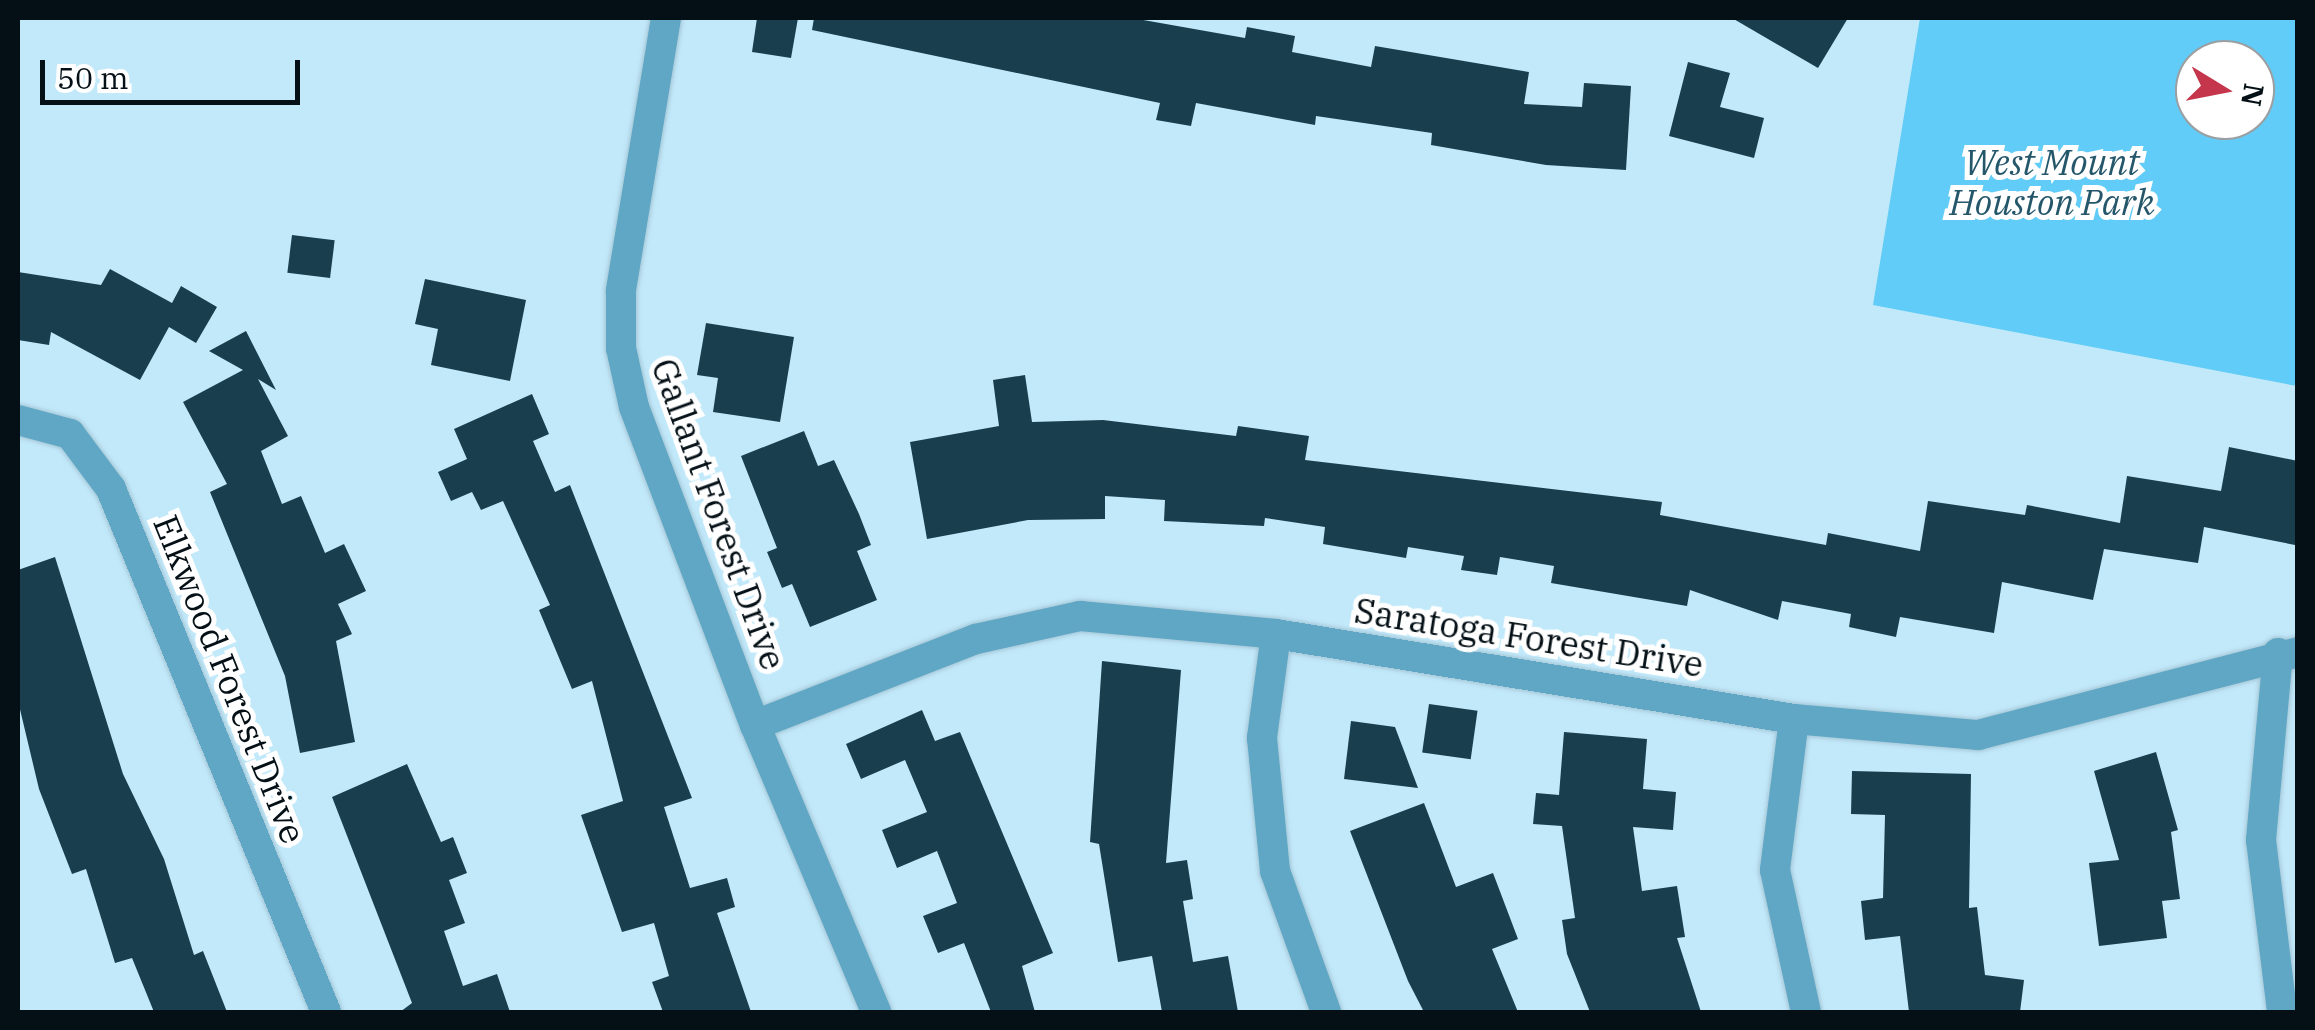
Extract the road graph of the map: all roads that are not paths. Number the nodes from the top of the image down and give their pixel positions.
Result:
1 (666, 18) edge
2 (18, 420) edge
3 (1276, 634) junction
4 (2288, 652) edge
5 (1794, 719) junction
6 (755, 725) junction
7 (326, 1012) edge
8 (876, 1012) edge
9 (1326, 1012) edge
10 (1806, 1012) edge
11 (2282, 1012) edge

1 - 6 street, Gallant Forest Drive
2 - 7 street, Elkwood Forest Drive
3 - 5 street, Saratoga Forest Drive
3 - 6 street, Saratoga Forest Drive
3 - 9 street
4 - 5 street, Saratoga Forest Drive
4 - 11 street
5 - 10 street
6 - 8 street, Gallant Forest Drive

